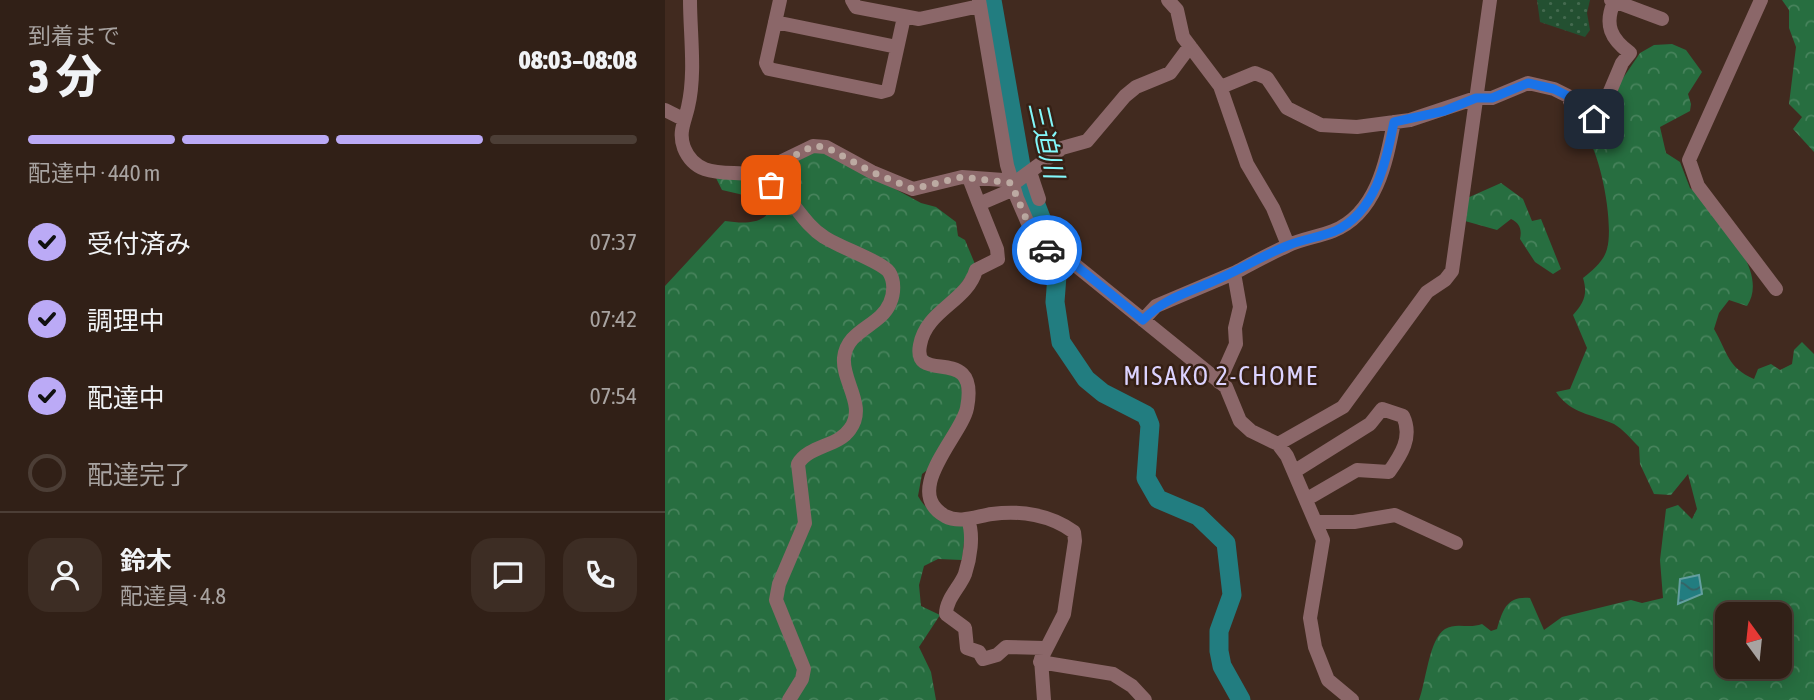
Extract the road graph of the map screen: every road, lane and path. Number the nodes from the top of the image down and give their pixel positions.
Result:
1 (690, 0) edge
2 (780, 0) edge
3 (852, 0) edge
4 (1168, 0) edge
5 (1490, 0) edge
6 (1761, 0) edge
7 (1612, 1) edge
8 (980, 3) edge
9 (904, 16) junction
10 (1662, 19) dead end
11 (775, 22) junction
12 (1189, 46) junction
13 (897, 47) junction
14 (1221, 87) junction
15 (1476, 98) junction
16 (665, 110) edge
17 (683, 119) junction
18 (1394, 122) junction
19 (1030, 172) junction
20 (764, 178) junction
21 (969, 178) junction
22 (1014, 184) junction
23 (1039, 200) dead end
24 (979, 204) junction
25 (1288, 245) junction
26 (1234, 273) junction
27 (1776, 289) dead end
28 (1143, 320) junction
29 (1220, 382) junction
30 (1277, 444) junction
31 (1295, 471) junction
32 (1307, 499) junction
33 (968, 520) junction
34 (1317, 522) junction
35 (1456, 543) dead end
36 (1042, 655) junction
37 (789, 700) edge
38 (1044, 700) edge
39 (1145, 700) edge
40 (1352, 700) edge

1 - 17 street
2 - 11 street
3 - 9 street
4 - 12 street
5 - 15 street
6 - 27 street
7 - 10 street
7 - 15 street
8 - 9 street
8 - 22 street
9 - 13 street
11 - 13 street
11 - 13 street
12 - 14 street
12 - 19 street
14 - 18 street
14 - 25 street
15 - 18 street
15 - 30 street
16 - 17 street
17 - 20 street
18 - 25 street
19 - 22 street
19 - 23 street
20 - 21 street
20 - 37 street
21 - 22 street
21 - 24 street
22 - 24 street
22 - 28 street
24 - 33 street
25 - 26 street
26 - 28 street
26 - 29 street
28 - 29 street
29 - 30 street
30 - 31 street
31 - 32 street
31 - 32 street
32 - 34 street
33 - 36 street
33 - 36 street
34 - 35 street
34 - 40 street
36 - 38 street
36 - 39 street

